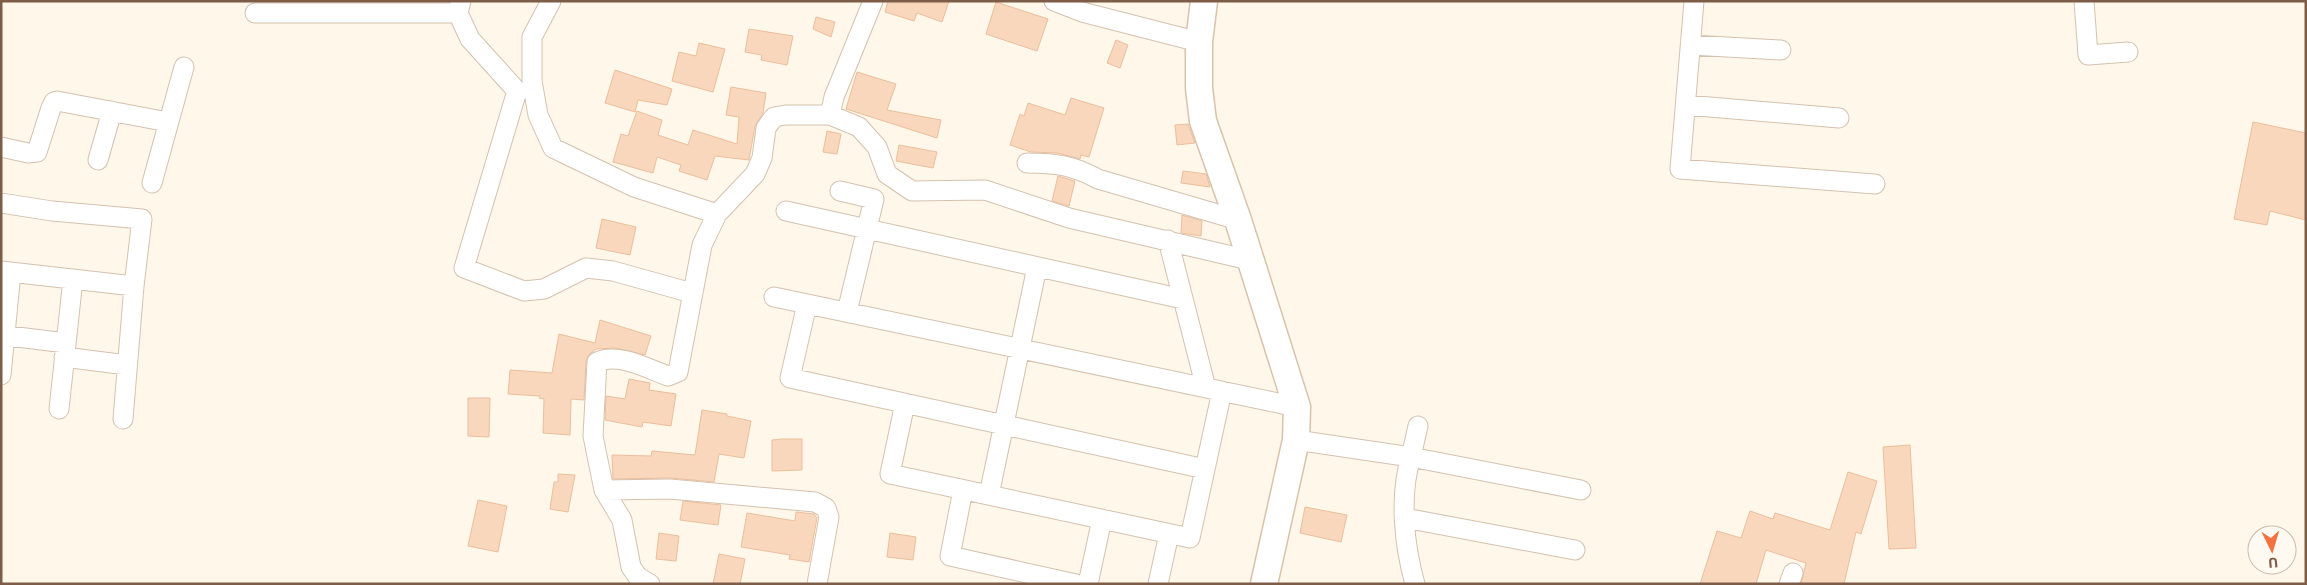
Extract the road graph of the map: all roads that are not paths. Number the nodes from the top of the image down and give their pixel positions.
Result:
1 (551, 1) edge
2 (873, 1) edge
3 (1054, 1) edge
4 (1204, 1) edge
5 (1694, 1) edge
6 (2084, 1) edge
7 (459, 7) edge
8 (254, 13) dead end
9 (1199, 42) junction
10 (1691, 45) junction
11 (1781, 50) dead end
12 (2128, 52) dead end
13 (184, 67) dead end
14 (1686, 105) junction
15 (112, 111) junction
16 (830, 115) junction
17 (1838, 118) dead end
18 (168, 122) junction
19 (1, 148) edge
20 (98, 160) dead end
21 (1027, 163) dead end
22 (152, 184) dead end
23 (1875, 184) dead end
24 (840, 191) dead end
25 (1, 203) edge
26 (786, 211) dead end
27 (717, 214) junction
28 (1238, 220) junction
29 (867, 229) junction
30 (1168, 240) junction
31 (1249, 260) junction
32 (1037, 267) junction
33 (6, 272) edge
34 (73, 279) junction
35 (134, 286) junction
36 (692, 293) junction
37 (774, 296) dead end
38 (1183, 299) junction
39 (807, 304) junction
40 (847, 312) junction
41 (3, 335) edge
42 (1020, 349) junction
43 (65, 350) junction
44 (128, 365) junction
45 (1, 375) edge
46 (1214, 390) junction
47 (905, 403) junction
48 (1297, 407) junction
49 (59, 409) dead end
50 (123, 419) dead end
51 (1003, 425) junction
52 (1418, 426) dead end
53 (1296, 440) junction
54 (1410, 457) junction
55 (1205, 469) junction
56 (604, 490) junction
57 (963, 490) junction
58 (1581, 490) dead end
59 (989, 495) junction
60 (1405, 518) junction
61 (1102, 519) junction
62 (1169, 534) junction
63 (1574, 550) dead end
64 (650, 584) edge
65 (817, 584) edge
66 (1076, 584) edge
67 (1088, 584) edge
68 (1158, 584) edge
69 (1264, 584) edge
70 (1415, 584) edge

1 - 27 street
2 - 16 street
3 - 9 street
4 - 9 street
5 - 10 street
6 - 12 street
7 - 8 street
7 - 36 street
9 - 28 street
10 - 11 street
10 - 14 street
13 - 18 street
14 - 17 street
14 - 23 street
15 - 18 street
15 - 19 street
15 - 20 street
16 - 27 street
16 - 30 street
18 - 22 street
21 - 28 street
24 - 29 street
25 - 35 street
26 - 29 street
27 - 36 street
28 - 31 street
29 - 32 street
29 - 40 street
30 - 31 street
30 - 38 street
31 - 48 street
32 - 38 street
32 - 42 street
33 - 34 street
33 - 41 street
34 - 35 street
34 - 43 street
35 - 44 street
36 - 56 street
37 - 39 street
38 - 46 street
39 - 40 street
39 - 47 street
40 - 42 street
41 - 43 street
41 - 45 street
42 - 46 street
42 - 51 street
43 - 44 street
43 - 49 street
44 - 50 street
46 - 48 street
46 - 55 street
47 - 51 street
47 - 57 street
48 - 53 street
51 - 55 street
51 - 59 street
52 - 54 street
53 - 54 street
53 - 69 street
54 - 58 street
54 - 60 street
55 - 62 street
56 - 64 street
56 - 65 street
57 - 59 street
57 - 66 street
59 - 61 street
60 - 63 street
60 - 70 street
61 - 62 street
61 - 67 street
62 - 68 street

